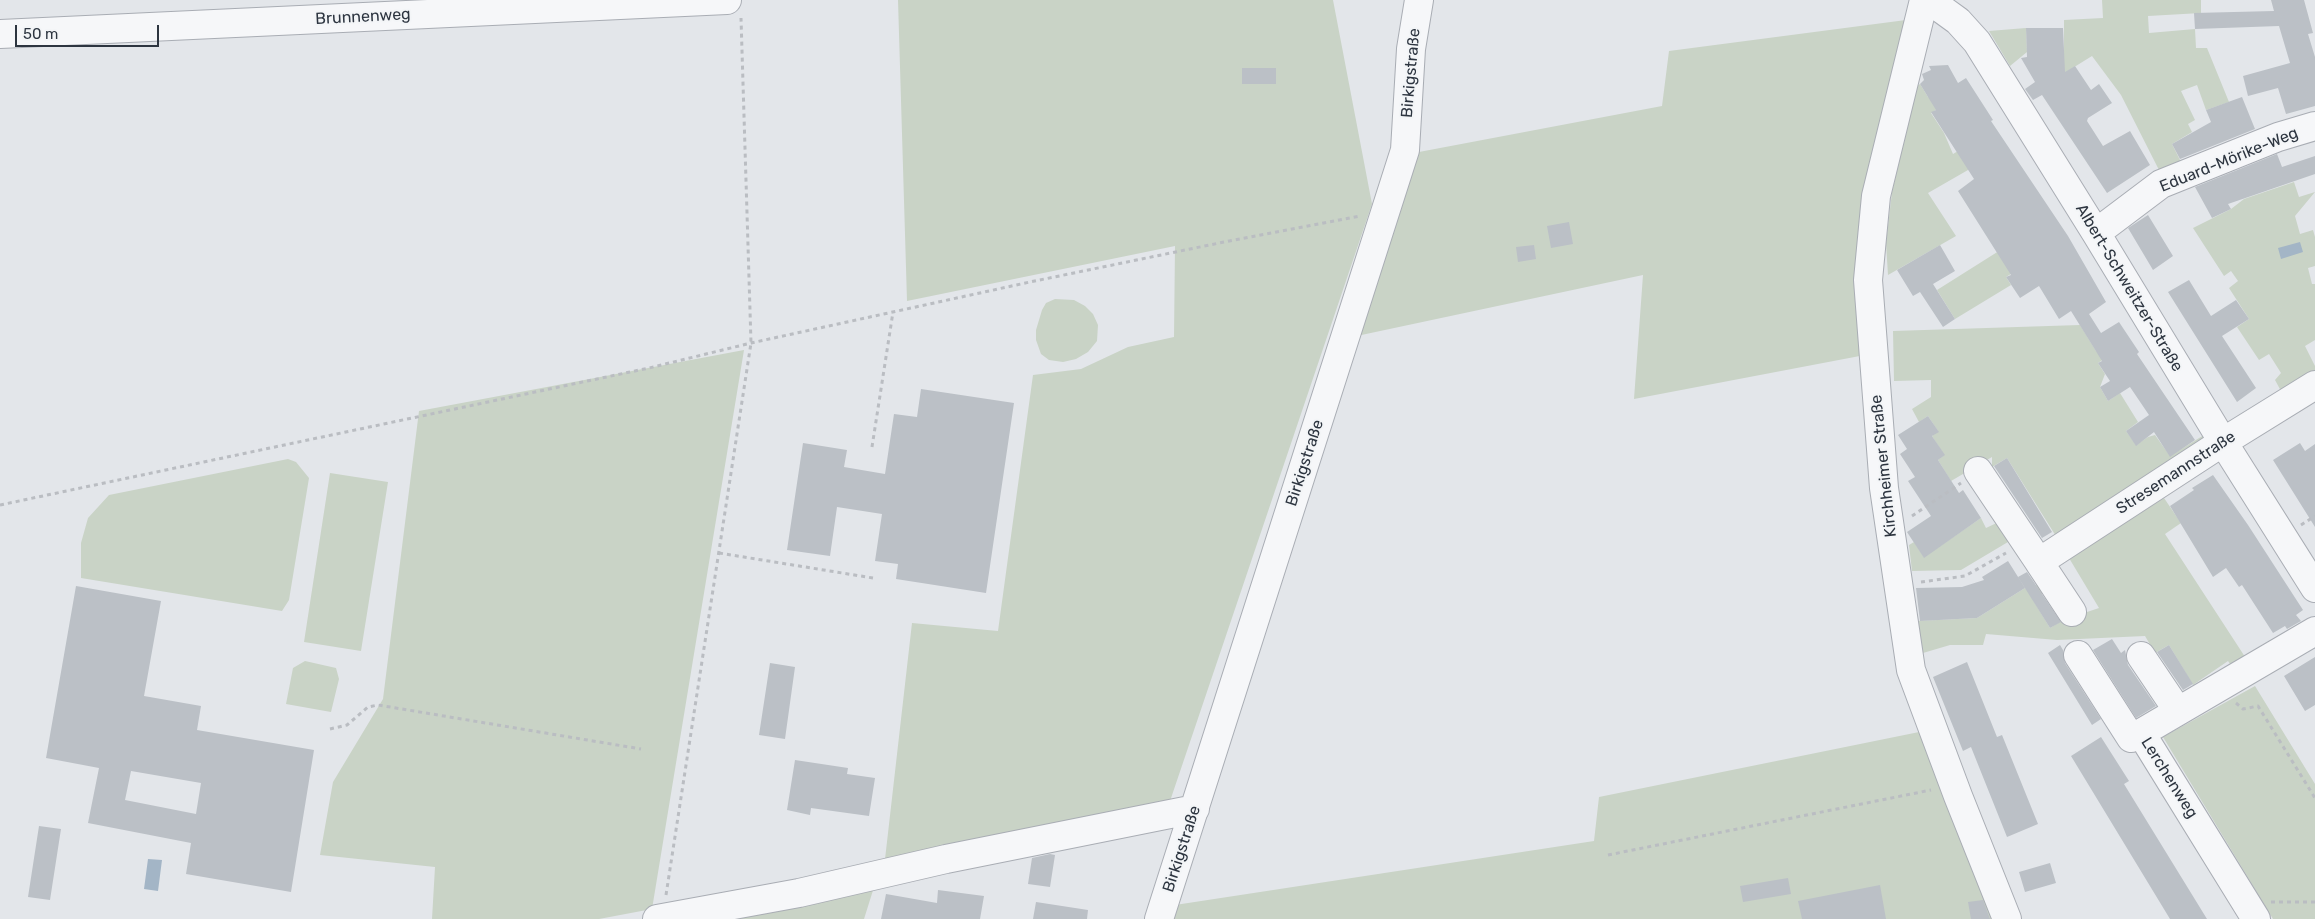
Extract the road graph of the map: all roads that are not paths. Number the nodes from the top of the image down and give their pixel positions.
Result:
1 (1419, 0) edge
2 (1924, 0) edge
3 (1929, 0) edge
4 (734, 5) edge
5 (351, 8) edge
6 (0, 34) edge
7 (2315, 126) edge
8 (2096, 233) junction
9 (2315, 385) edge
10 (2222, 442) junction
11 (1978, 471) road end
12 (2032, 553) junction
13 (2315, 588) edge
14 (2072, 612) dead end
15 (2315, 631) edge
16 (2078, 655) dead end
17 (2141, 656) dead end
18 (2178, 711) junction
19 (2141, 733) junction
20 (1195, 808) junction
21 (2251, 910) edge
22 (660, 918) edge
23 (1160, 919) edge
24 (2007, 919) edge

1 - 20 street, Birkigstraße
2 - 24 street, Kirchheimer Straße
3 - 8 street, Albert-Schweitzer-Straße
4 - 5 street, Brunnenweg
5 - 6 street, Brunnenweg
7 - 8 street, Eduard-Mörike-Weg
8 - 10 street, Albert-Schweitzer-Straße
9 - 10 street, Stresemannstraße
10 - 12 street, Stresemannstraße
10 - 13 street, Albert-Schweitzer-Straße
11 - 12 street
12 - 14 street
15 - 18 street, Lerchenweg
16 - 19 street
17 - 18 street
18 - 19 street, Lerchenweg
19 - 21 street, Lerchenweg
20 - 22 street
20 - 23 street, Birkigstraße

